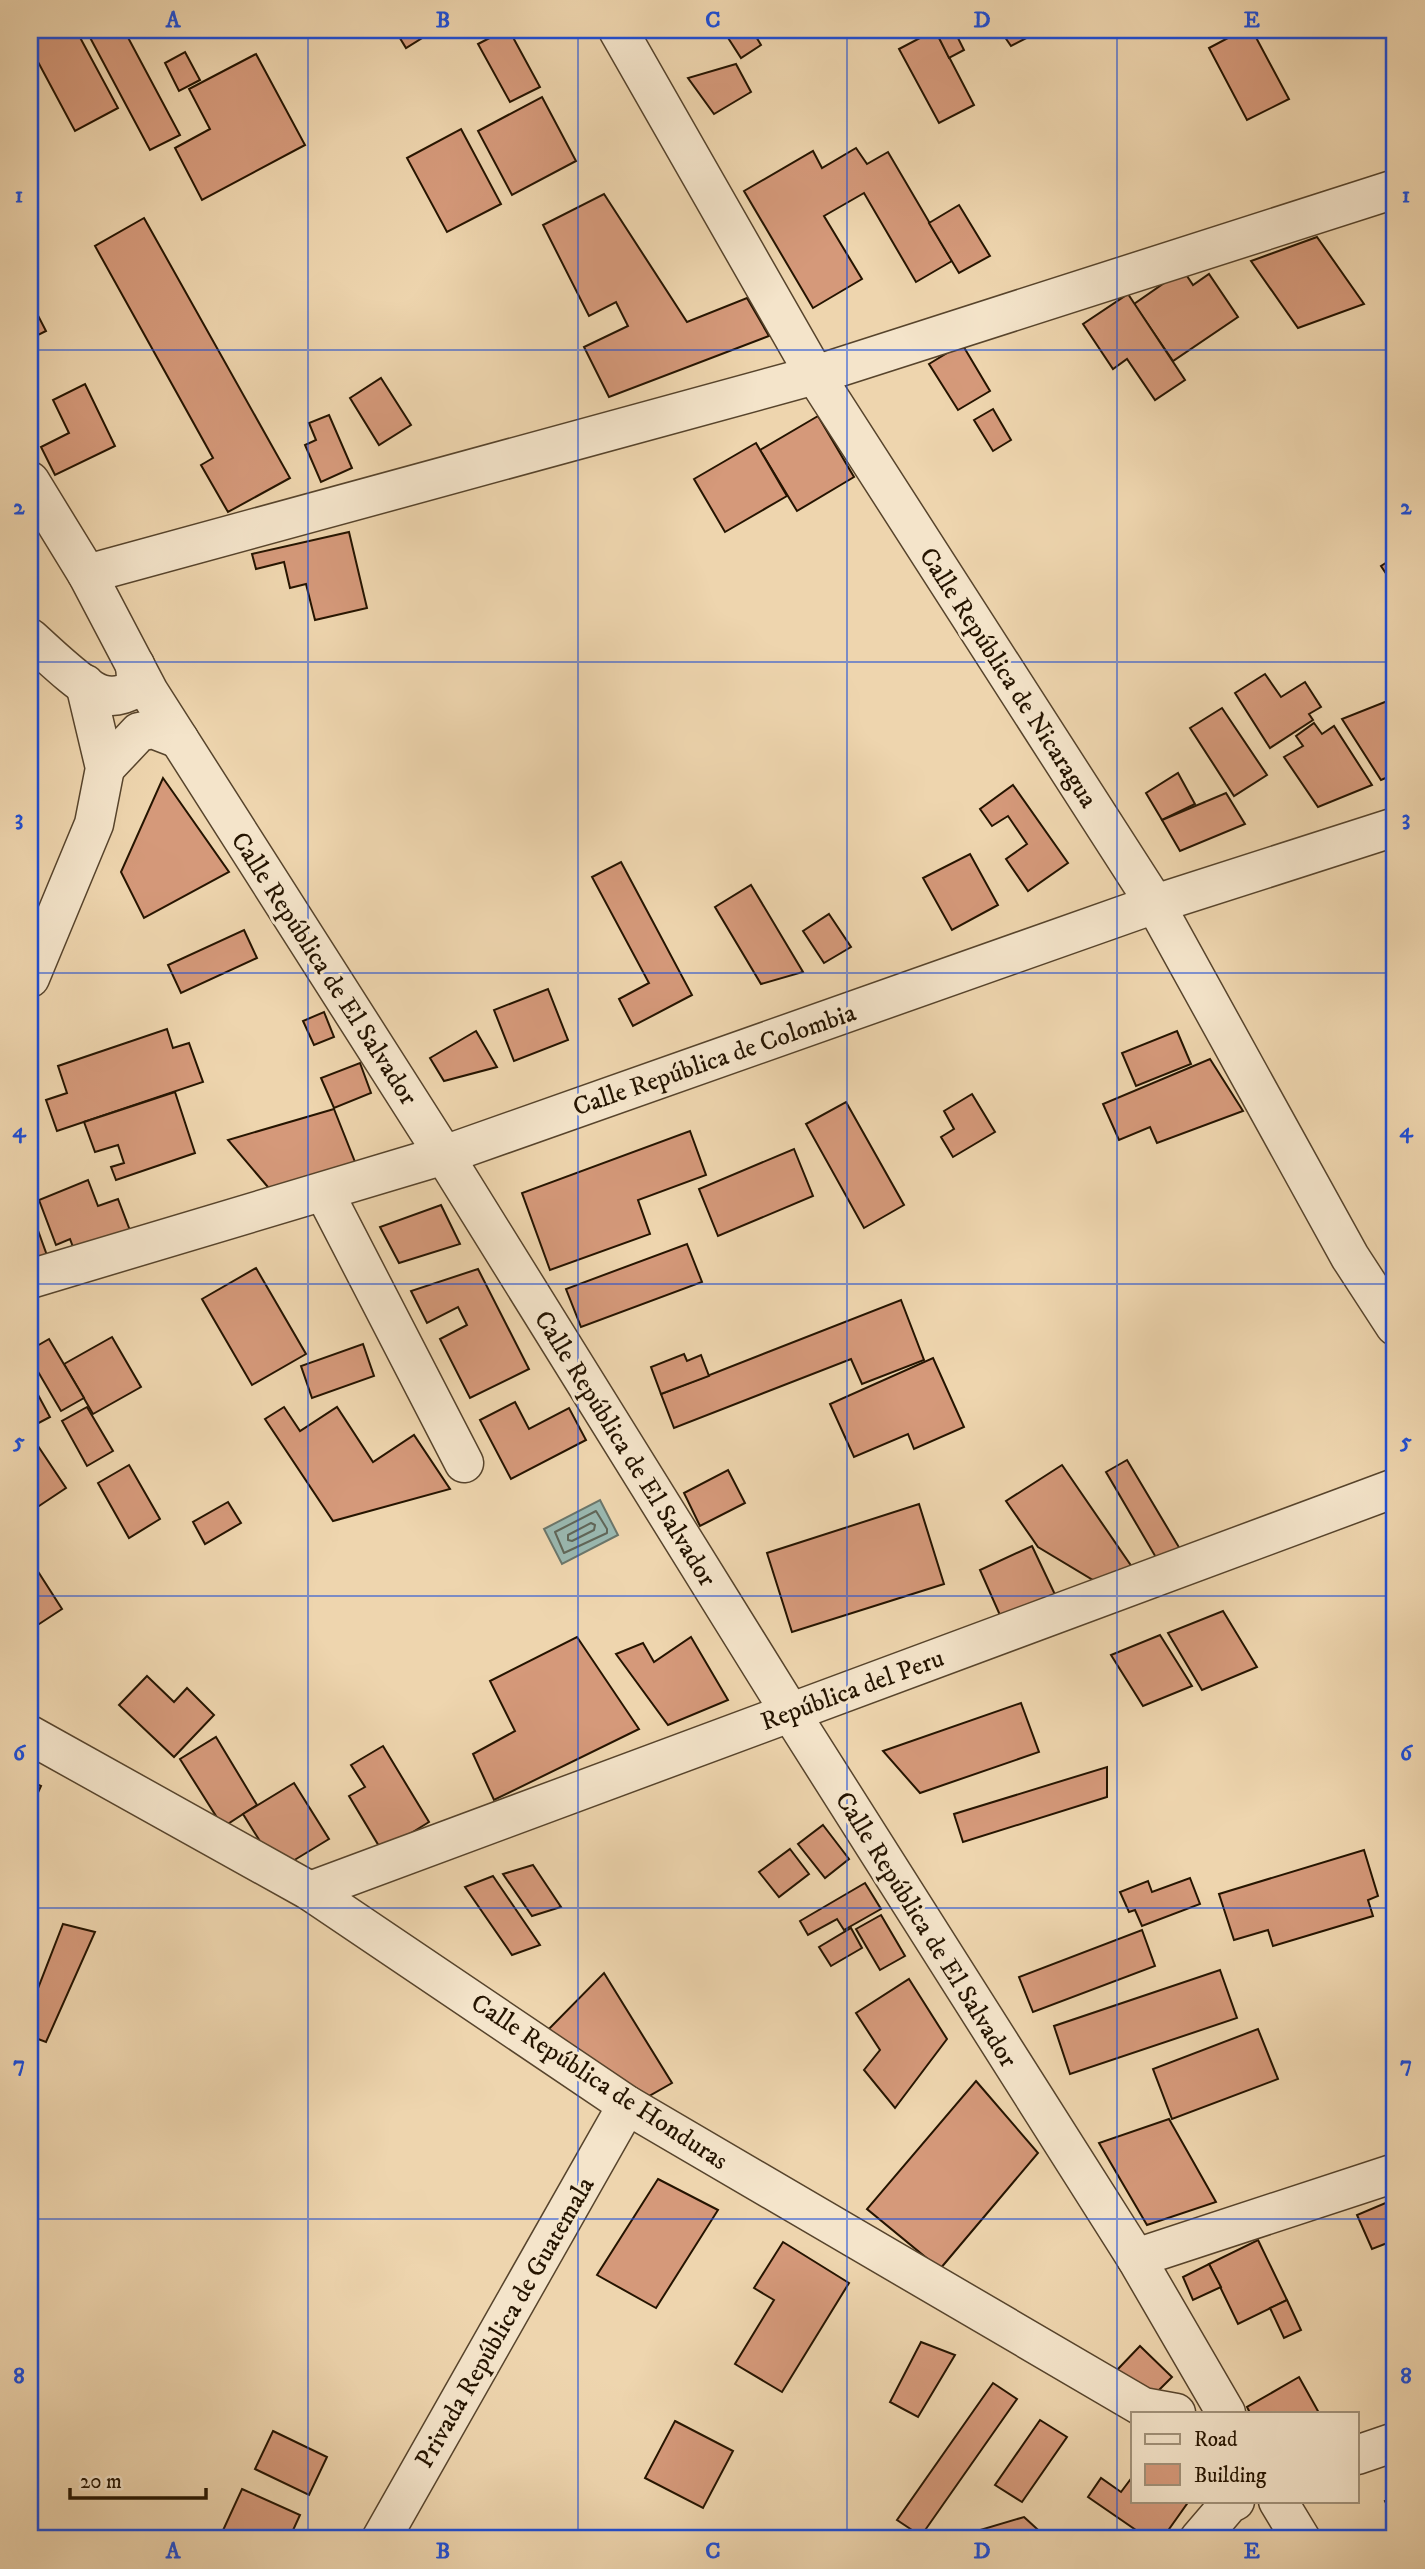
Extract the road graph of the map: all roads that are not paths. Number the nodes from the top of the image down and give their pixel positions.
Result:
1 (618, 30) edge
2 (1395, 189) edge
3 (816, 375) junction
4 (30, 481) edge
5 (88, 574) junction
6 (30, 638) edge
7 (135, 665) junction
8 (85, 684) junction
9 (179, 739) junction
10 (105, 768) junction
11 (1395, 827) edge
12 (1155, 904) junction
13 (30, 978) edge
14 (444, 1155) junction
15 (324, 1192) junction
16 (30, 1279) edge
17 (1395, 1326) edge
18 (464, 1463) dead end
19 (1395, 1488) edge
20 (789, 1712) junction
21 (30, 1735) edge
22 (310, 1891) junction
23 (628, 2105) junction
24 (1395, 2173) edge
25 (1136, 2258) junction
26 (1170, 2412) edge
27 (1225, 2412) edge
28 (1395, 2442) edge
29 (1358, 2455) edge
30 (1233, 2502) edge
31 (1279, 2502) edge
32 (381, 2539) edge
33 (1199, 2539) edge
34 (1301, 2539) edge

1 - 3 street, Calle República de Nicaragua
2 - 3 street
3 - 5 street
3 - 12 street, Calle República de Nicaragua
4 - 5 street, Calle República de El Salvador
5 - 7 street, Calle República de El Salvador
6 - 8 street
7 - 8 street
7 - 9 street, Calle República de El Salvador
8 - 10 street
9 - 10 street
9 - 14 street, Calle República de El Salvador
10 - 13 street
11 - 12 street, Calle República de Colombia
12 - 14 street, Calle República de Colombia
12 - 17 street, Calle República de Nicaragua
14 - 15 street, Calle República de Colombia
14 - 20 street, Calle República de El Salvador
15 - 16 street, Calle República de Colombia
15 - 18 street
19 - 20 street, República del Peru
20 - 22 street, República del Peru
20 - 25 street, Calle República de El Salvador
21 - 22 street, Calle República de Honduras
22 - 23 street, Calle República de Honduras
23 - 26 street, Calle República de Honduras
23 - 32 street, Privada República de Guatemala
24 - 25 street
25 - 27 street, Calle República de El Salvador
28 - 29 street
30 - 33 street
31 - 34 street

